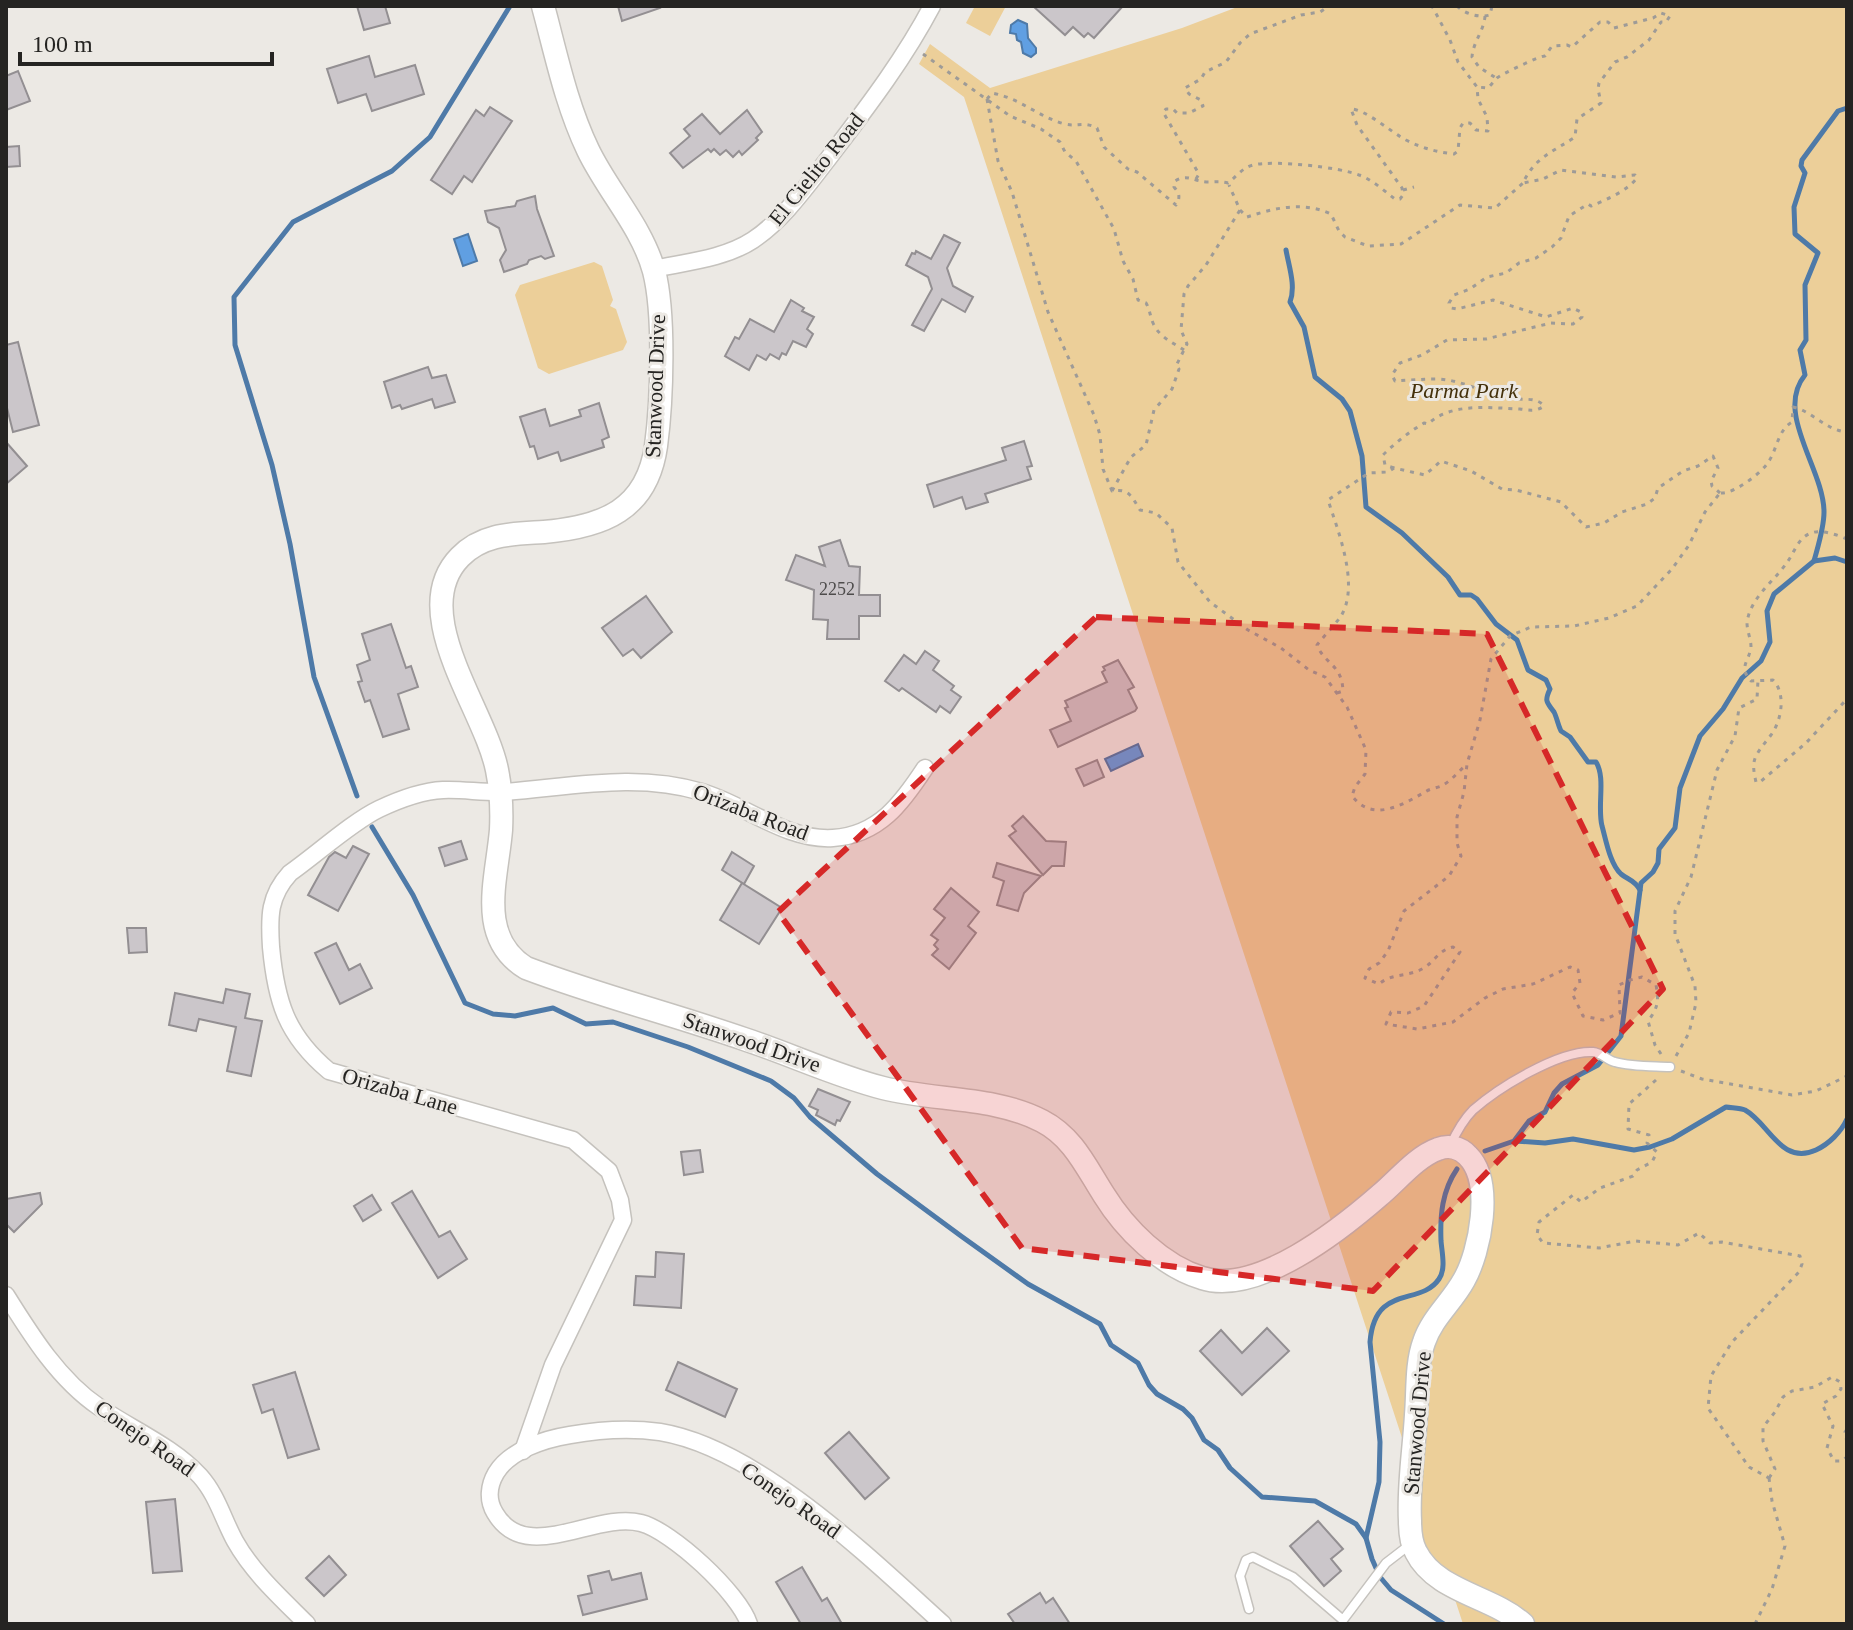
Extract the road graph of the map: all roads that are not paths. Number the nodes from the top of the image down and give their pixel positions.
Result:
1 (543, 6) edge
2 (932, 6) edge
3 (653, 269) junction
4 (925, 768) dead end
5 (500, 792) junction
6 (1670, 1067) road end
7 (1450, 1147) junction
8 (6, 1295) edge
9 (523, 1451) junction
10 (1404, 1548) junction
11 (1249, 1609) dead end
12 (307, 1624) edge
13 (749, 1624) edge
14 (943, 1624) edge
15 (1523, 1624) edge

1 - 3 main road, Stanwood Drive
2 - 3 street, El Cielito Road
3 - 5 main road, Stanwood Drive
4 - 5 street, Orizaba Road
5 - 7 main road, Stanwood Drive
5 - 9 street, Orizaba Lane
6 - 7 lane
7 - 10 main road, Stanwood Drive
8 - 12 street, Conejo Road
9 - 13 street, Conejo Road
9 - 14 street, Conejo Road
10 - 11 lane
10 - 15 main road

